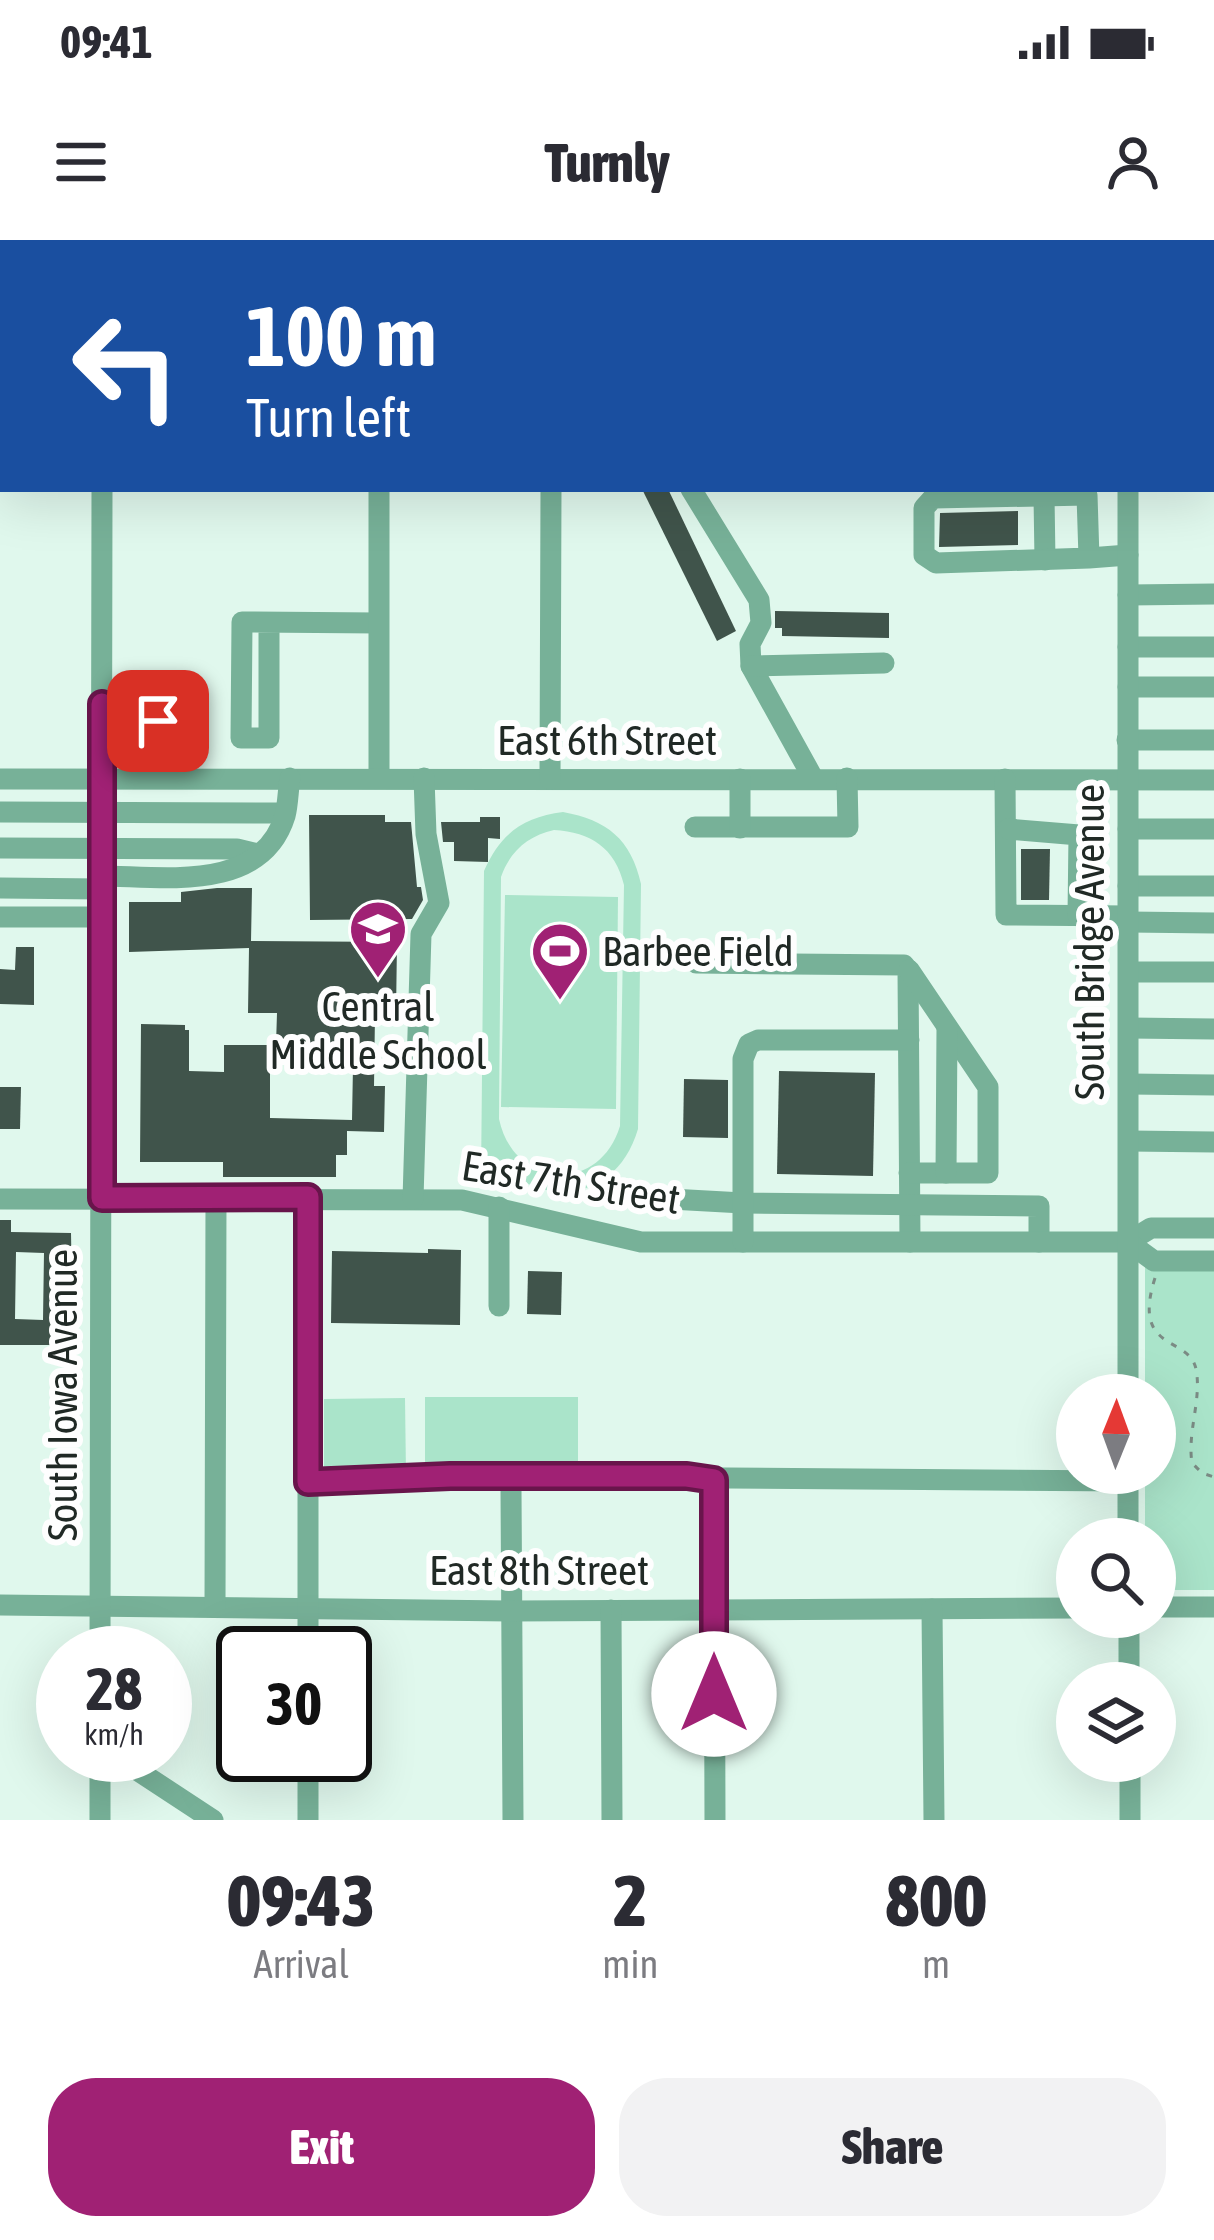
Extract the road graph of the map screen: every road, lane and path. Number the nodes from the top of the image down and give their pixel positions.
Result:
1 (102, 492) edge
2 (379, 492) edge
3 (551, 492) edge
4 (693, 492) edge
5 (1128, 492) edge
6 (1044, 496) junction
7 (1128, 555) junction
8 (1089, 559) junction
9 (1045, 560) junction
10 (1128, 595) junction
11 (1214, 595) edge
12 (269, 622) junction
13 (378, 623) junction
14 (1128, 647) junction
15 (1214, 647) edge
16 (884, 663) dead end
17 (752, 666) junction
18 (1128, 687) junction
19 (1214, 687) edge
20 (102, 704) junction
21 (1127, 740) junction
22 (1214, 740) edge
23 (102, 741) junction
24 (0, 778) edge
25 (290, 778) junction
26 (379, 778) junction
27 (424, 778) junction
28 (813, 778) junction
29 (847, 778) junction
30 (102, 779) junction
31 (550, 779) junction
32 (740, 779) junction
33 (1006, 779) junction
34 (1127, 779) junction
35 (1214, 780) edge
36 (0, 812) edge
37 (101, 813) junction
38 (285, 813) junction
39 (695, 827) dead end
40 (740, 827) junction
41 (1007, 829) junction
42 (1128, 829) junction
43 (1214, 829) edge
44 (0, 848) edge
45 (100, 849) junction
46 (258, 854) junction
47 (100, 882) junction
48 (1128, 886) junction
49 (1214, 886) edge
50 (0, 888) edge
51 (1078, 915) junction
52 (0, 917) edge
53 (101, 917) junction
54 (1128, 919) junction
55 (1214, 922) edge
56 (696, 963) dead end
57 (908, 970) junction
58 (1129, 972) junction
59 (1214, 972) edge
60 (947, 1027) junction
61 (1129, 1028) junction
62 (1214, 1029) edge
63 (909, 1040) junction
64 (1129, 1084) junction
65 (1214, 1085) edge
66 (1130, 1141) junction
67 (1214, 1142) edge
68 (909, 1173) junction
69 (946, 1173) junction
70 (308, 1197) junction
71 (634, 1197) dead end
72 (102, 1198) junction
73 (216, 1198) junction
74 (0, 1199) edge
75 (412, 1199) junction
76 (743, 1203) junction
77 (910, 1206) junction
78 (499, 1207) junction
79 (1214, 1228) edge
80 (743, 1242) junction
81 (910, 1242) junction
82 (1039, 1242) junction
83 (1129, 1242) junction
84 (1214, 1261) edge
85 (1160, 1273) dead end
86 (499, 1306) dead end
87 (1128, 1374) edge
88 (1056, 1477) edge
89 (1214, 1477) edge
90 (714, 1480) junction
91 (308, 1482) junction
92 (512, 1489) dead end
93 (0, 1606) edge
94 (100, 1606) junction
95 (215, 1607) junction
96 (308, 1607) junction
97 (1176, 1607) edge
98 (1214, 1607) edge
99 (1056, 1608) edge
100 (932, 1609) junction
101 (611, 1610) junction
102 (713, 1610) junction
103 (512, 1611) junction
104 (100, 1626) edge
105 (308, 1626) edge
106 (100, 1782) edge
107 (155, 1782) edge
108 (308, 1782) edge
109 (1130, 1782) edge
110 (100, 1820) edge
111 (213, 1820) edge
112 (308, 1820) edge
113 (513, 1820) edge
114 (613, 1820) edge
115 (715, 1820) edge
116 (934, 1820) edge
117 (1130, 1820) edge

1 - 20 street, South Iowa Avenue
2 - 13 street
3 - 31 street
4 - 17 street
5 - 7 street, South Bridge Avenue
6 - 8 street
6 - 9 street
6 - 9 street
7 - 8 street
7 - 10 street, South Bridge Avenue
8 - 9 street
10 - 11 street
10 - 14 street, South Bridge Avenue
12 - 12 street
12 - 13 street
13 - 26 street
14 - 15 street
14 - 18 street, South Bridge Avenue
16 - 17 street
17 - 28 street
18 - 19 street
18 - 21 street, South Bridge Avenue
20 - 23 street, South Iowa Avenue
20 - 23 street
21 - 22 street
21 - 34 street, South Bridge Avenue
23 - 30 street, South Iowa Avenue
24 - 30 street, East 6th Street
25 - 26 street, East 6th Street
25 - 30 street, East 6th Street
25 - 38 street
26 - 27 street, East 6th Street
27 - 31 street, East 6th Street
27 - 75 street
28 - 29 street, East 6th Street
28 - 32 street, East 6th Street
29 - 33 street, East 6th Street
29 - 40 street
30 - 37 street, South Iowa Avenue
31 - 32 street, East 6th Street
32 - 40 street
33 - 34 street, East 6th Street
33 - 41 street
34 - 35 street, East 6th Street
34 - 42 street, South Bridge Avenue
36 - 37 street
37 - 38 street
37 - 45 street, South Iowa Avenue
38 - 46 street
39 - 40 street
41 - 51 street
41 - 51 street
42 - 43 street
42 - 48 street, South Bridge Avenue
44 - 45 street
45 - 46 street
45 - 47 street, South Iowa Avenue
46 - 47 street
47 - 50 street
47 - 53 street, South Iowa Avenue
48 - 49 street
48 - 54 street, South Bridge Avenue
51 - 54 street
52 - 53 street
53 - 72 street, South Iowa Avenue
54 - 55 street
54 - 58 street, South Bridge Avenue
56 - 57 street
57 - 60 street
57 - 63 street
58 - 59 street
58 - 61 street, South Bridge Avenue
60 - 69 street
60 - 69 street
61 - 62 street
61 - 64 street, South Bridge Avenue
63 - 68 street
63 - 76 street
64 - 65 street
64 - 66 street, South Bridge Avenue
66 - 67 street
66 - 83 street, South Bridge Avenue
68 - 69 street
68 - 77 street
70 - 73 street, East 7th Street
70 - 75 street, East 7th Street
70 - 91 street
71 - 76 street
72 - 73 street, East 7th Street
72 - 74 street, East 7th Street
72 - 94 street, South Iowa Avenue
73 - 95 street
75 - 78 street, East 7th Street
76 - 77 street
76 - 80 street
77 - 81 street
77 - 82 street
78 - 80 street, East 7th Street
78 - 86 street
79 - 83 street, East 7th Street
80 - 81 street, East 7th Street
81 - 82 street, East 7th Street
82 - 83 street, East 7th Street
83 - 84 street, East 7th Street
83 - 87 street, South Bridge Avenue
85 - 89 path
88 - 90 street
90 - 91 street
90 - 102 street
91 - 96 street
92 - 103 street
93 - 94 street, East 8th Street
94 - 95 street, East 8th Street
94 - 104 street, South Iowa Avenue
95 - 96 street, East 8th Street
96 - 103 street, East 8th Street
96 - 105 street
97 - 98 street
99 - 100 street, East 8th Street
100 - 102 street, East 8th Street
100 - 116 street
101 - 102 street, East 8th Street
101 - 103 street, East 8th Street
101 - 114 street
102 - 115 street
103 - 113 street
106 - 110 street
107 - 111 street
108 - 112 street
109 - 117 street

